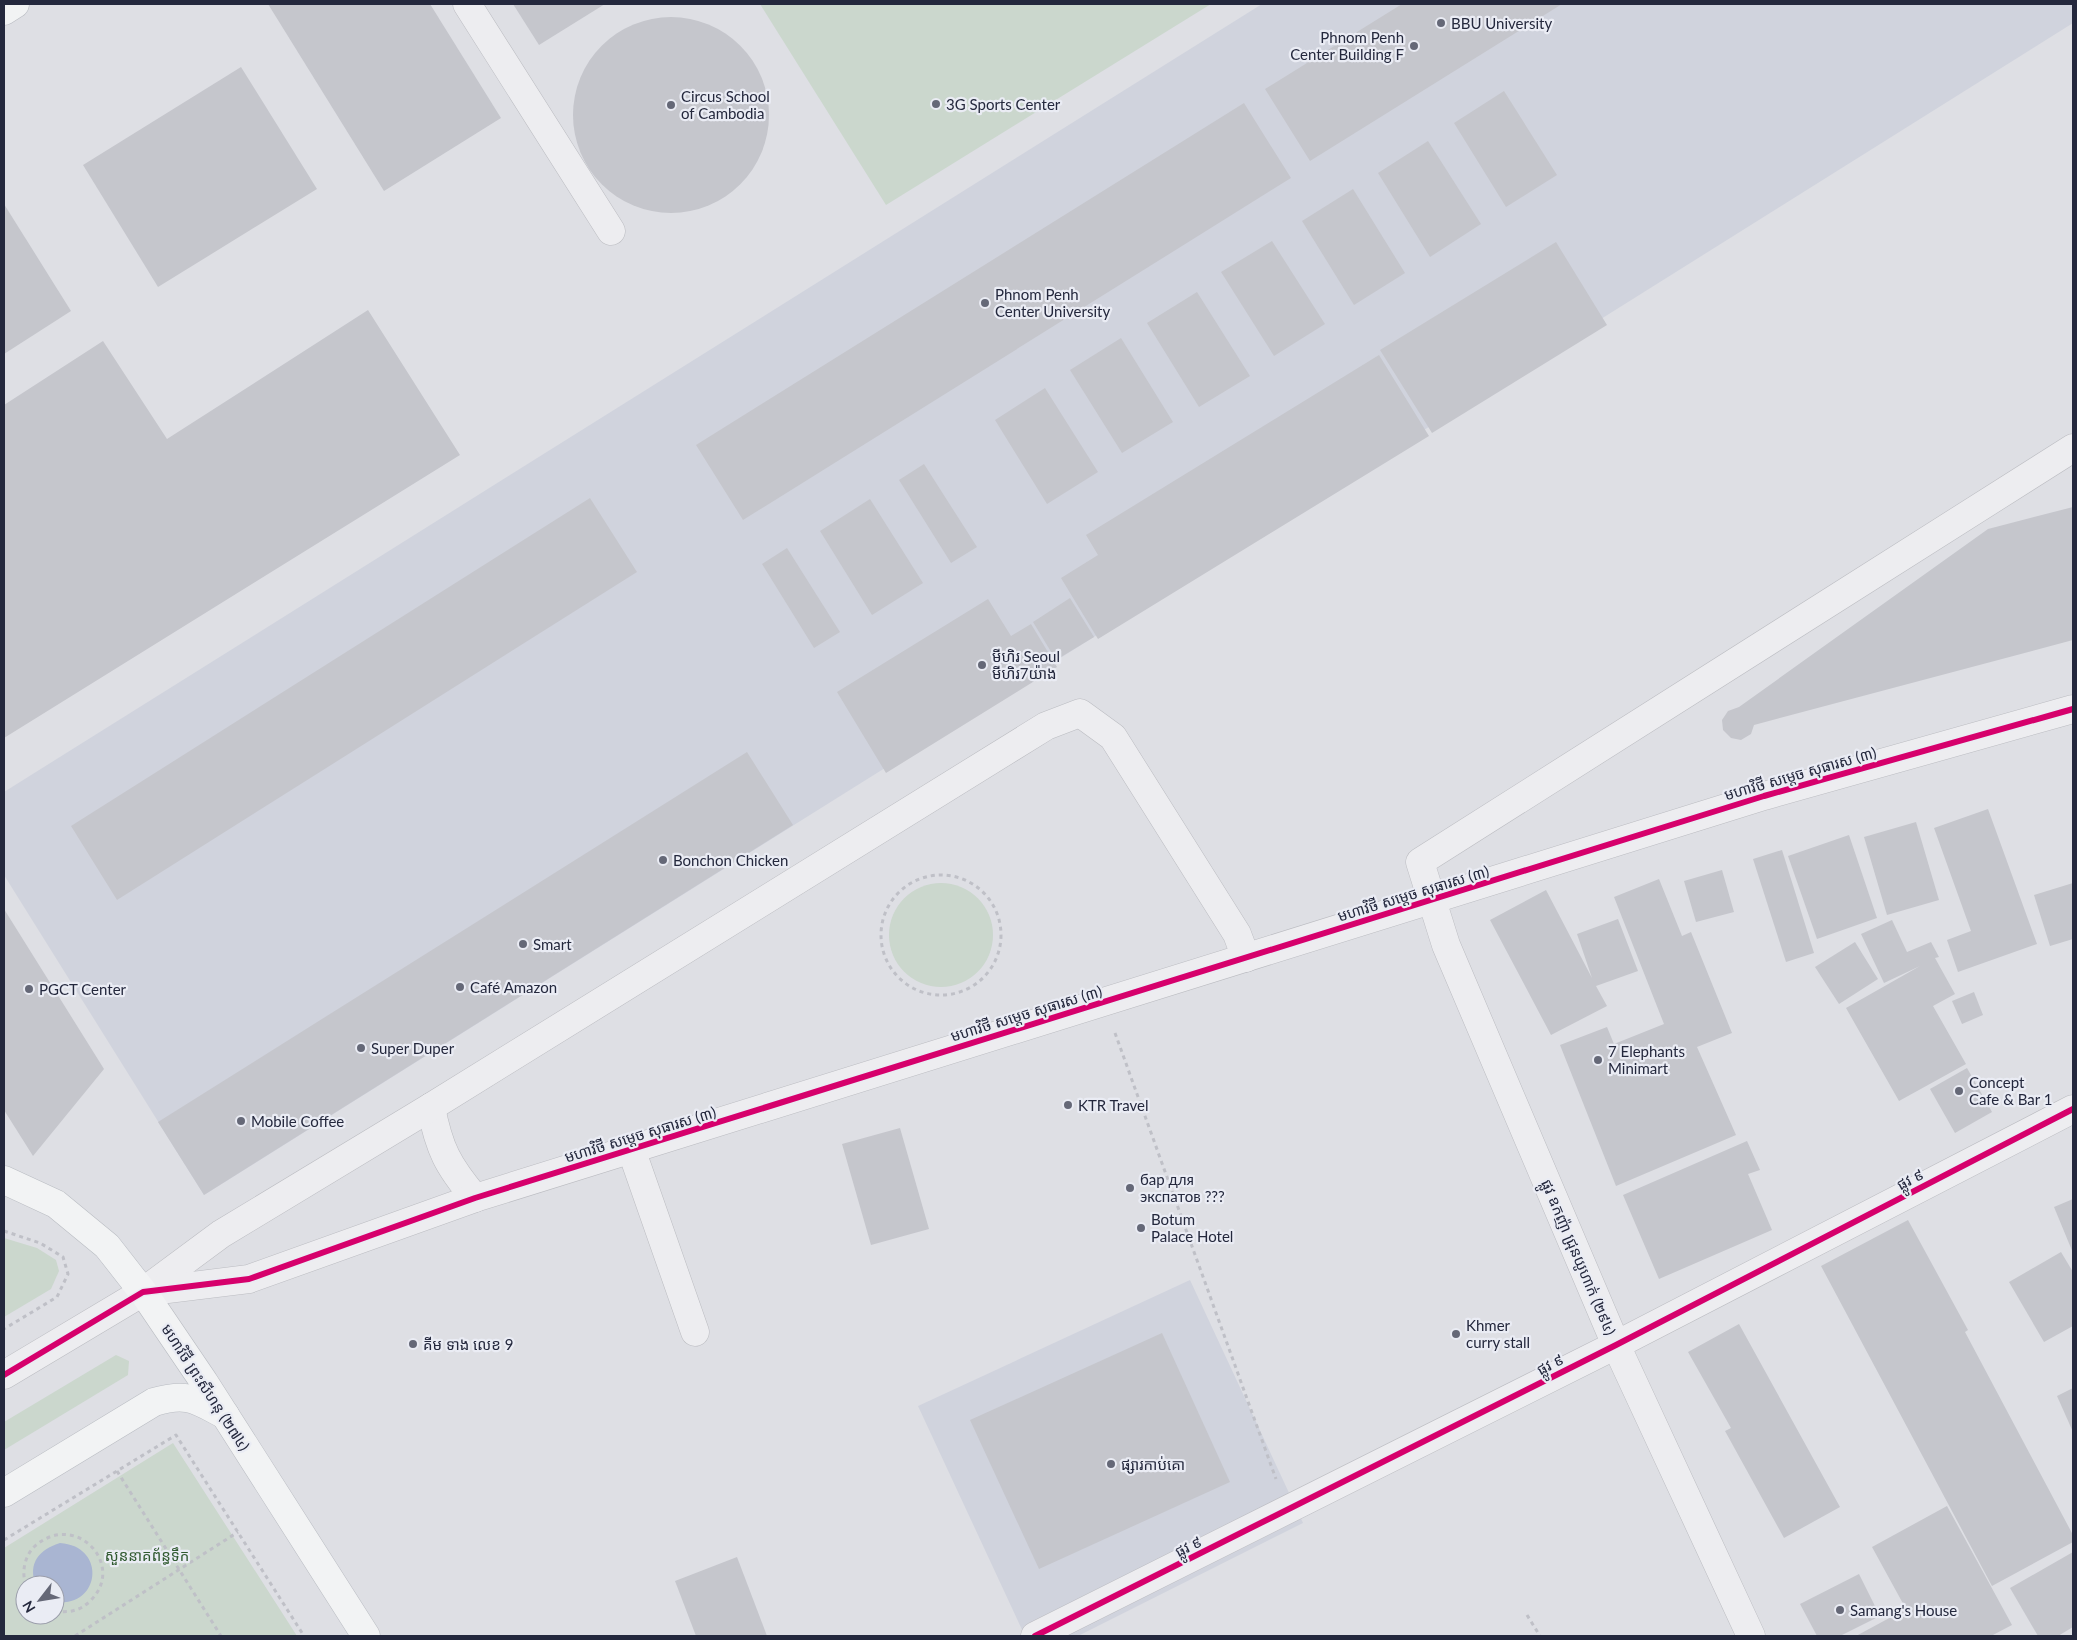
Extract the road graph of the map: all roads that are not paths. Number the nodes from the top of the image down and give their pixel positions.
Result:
1 (15, 4) edge
2 (467, 4) edge
3 (4, 11) edge
4 (611, 231) dead end
5 (2073, 448) edge
6 (2073, 708) edge
7 (1431, 900) junction
8 (1246, 958) junction
9 (431, 1108) junction
10 (2073, 1109) edge
11 (631, 1149) junction
12 (4, 1180) edge
13 (475, 1198) junction
14 (143, 1292) junction
15 (695, 1332) dead end
16 (1616, 1344) junction
17 (4, 1375) edge
18 (226, 1416) junction
19 (4, 1493) edge
20 (366, 1636) edge
21 (1035, 1636) edge
22 (1751, 1636) edge

1 - 3 main road
2 - 4 street
5 - 7 street, ផ្លូវ ឧកញ៉ា ជ្រុនយូហាក់ (២៩៤)
6 - 7 street, មហាវិថី សម្តេច សុធារស (៣)
7 - 8 street, មហាវិថី សម្តេច សុធារស (៣)
7 - 16 street, ផ្លូវ ឧកញ៉ា ជ្រុនយូហាក់ (២៩៤)
8 - 9 street
8 - 11 street, មហាវិថី សម្តេច សុធារស (៣)
9 - 13 street
9 - 14 street
10 - 16 street, ផ្លូវ ៩
11 - 13 street, មហាវិថី សម្តេច សុធារស (៣)
11 - 15 street
12 - 14 main road, មហាវិថី ព្រះសីហនុ (២៧៤)
13 - 14 street, មហាវិថី សម្តេច សុធារស (៣)
14 - 17 street, មហាវិថី សម្តេច សុធារស (៣)
14 - 18 main road, មហាវិថី ព្រះសីហនុ (២៧៤)
16 - 21 street, ផ្លូវ ៩
16 - 22 street, ផ្លូវ ឧកញ៉ា ជ្រុនយូហាក់ (២៩៤)
18 - 19 main road
18 - 20 main road, មហាវិថី ព្រះសីហនុ (២៧៤)

